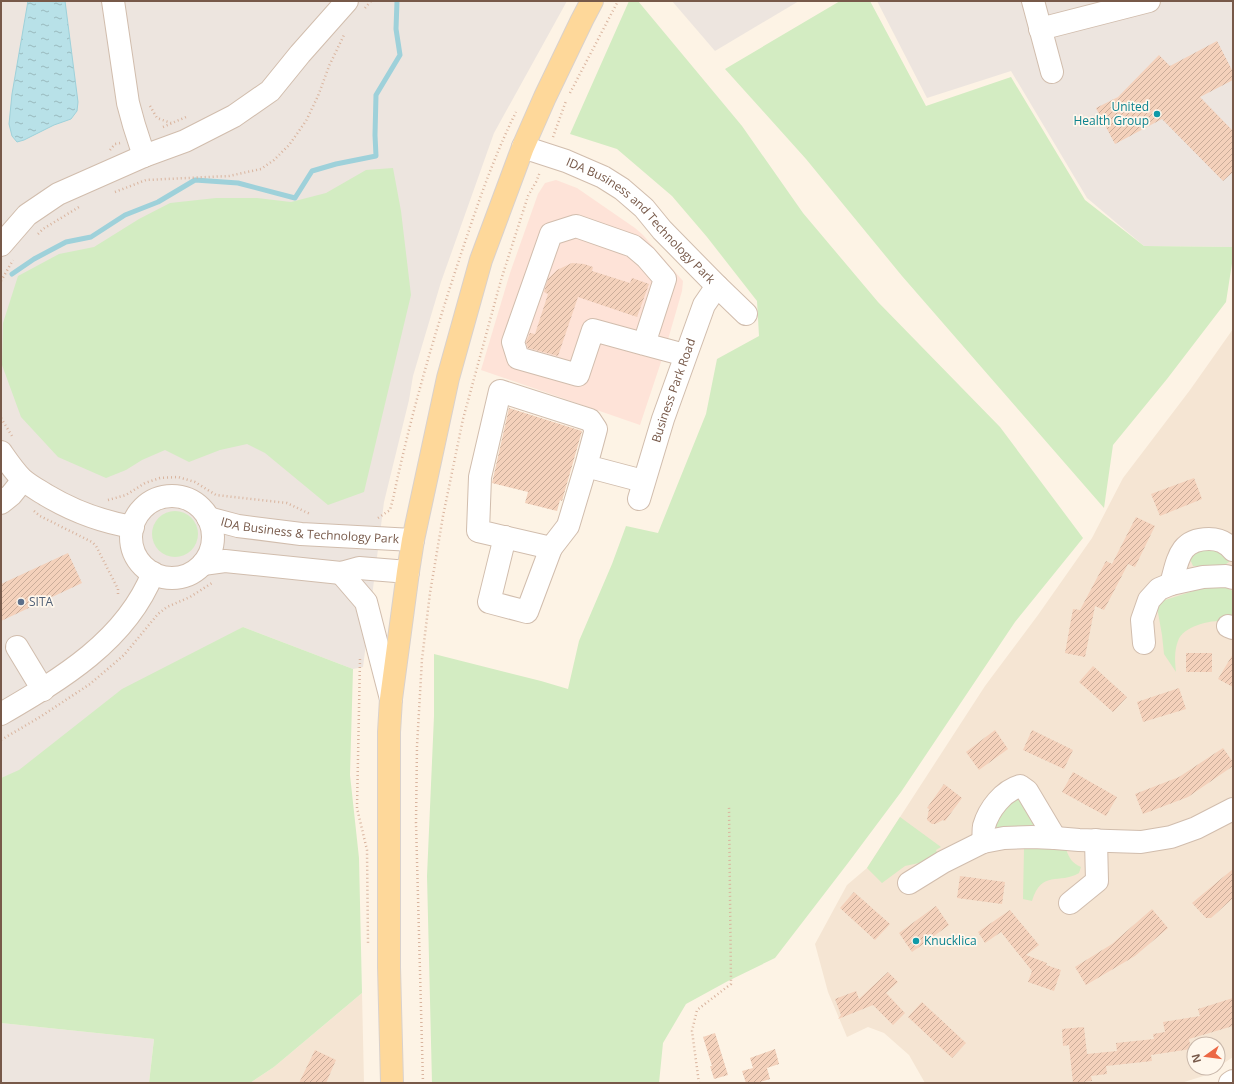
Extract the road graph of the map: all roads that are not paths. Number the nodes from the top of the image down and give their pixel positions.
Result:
1 (113, 1) edge
2 (592, 1) edge
3 (1033, 1) edge
4 (1149, 1) edge
5 (354, 6) edge
6 (1040, 29) junction
7 (1052, 72) dead end
8 (523, 147) junction
9 (142, 148) junction
10 (655, 222) junction
11 (632, 246) junction
12 (9, 250) edge
13 (716, 286) junction
14 (746, 314) dead end
15 (644, 344) junction
16 (685, 355) junction
17 (8, 446) edge
18 (586, 466) junction
19 (12, 493) edge
20 (208, 518) junction
21 (133, 527) junction
22 (505, 537) junction
23 (413, 540) junction
24 (551, 548) junction
25 (1233, 550) edge
26 (210, 572) junction
27 (408, 572) junction
28 (153, 573) junction
29 (341, 573) junction
30 (1233, 578) edge
31 (1171, 584) junction
32 (1144, 643) dead end
33 (17, 647) dead end
34 (43, 690) junction
35 (391, 699) junction
36 (1, 714) edge
37 (1233, 809) edge
38 (1055, 838) junction
39 (1096, 840) junction
40 (983, 842) junction
41 (908, 883) dead end
42 (1070, 903) dead end
43 (1233, 1081) edge
44 (392, 1083) edge
45 (1230, 1083) edge

1 - 9 street
2 - 8 main road
3 - 6 street
4 - 6 street
5 - 9 street
6 - 7 street
8 - 10 street, IDA Business and Technology Park
8 - 23 main road
9 - 12 street
10 - 11 street
10 - 13 street, IDA Business and Technology Park
11 - 15 street
11 - 15 street
13 - 14 street, IDA Business and Technology Park
13 - 16 street, Business Park Road
15 - 16 street
16 - 18 street, Business Park Road
17 - 19 street
18 - 22 street
18 - 24 street
19 - 21 street
20 - 21 street
20 - 23 street, IDA Business & Technology Park
20 - 26 street
21 - 28 street
22 - 24 street
22 - 24 street
23 - 27 main road
25 - 31 street
26 - 28 street
26 - 29 street
27 - 29 street
27 - 35 main road
28 - 34 street
29 - 35 street
30 - 31 street
31 - 32 street
33 - 34 street
34 - 36 street
35 - 44 main road
37 - 39 street
38 - 39 street
38 - 40 street
38 - 40 street
39 - 42 street
40 - 41 street
43 - 45 street

